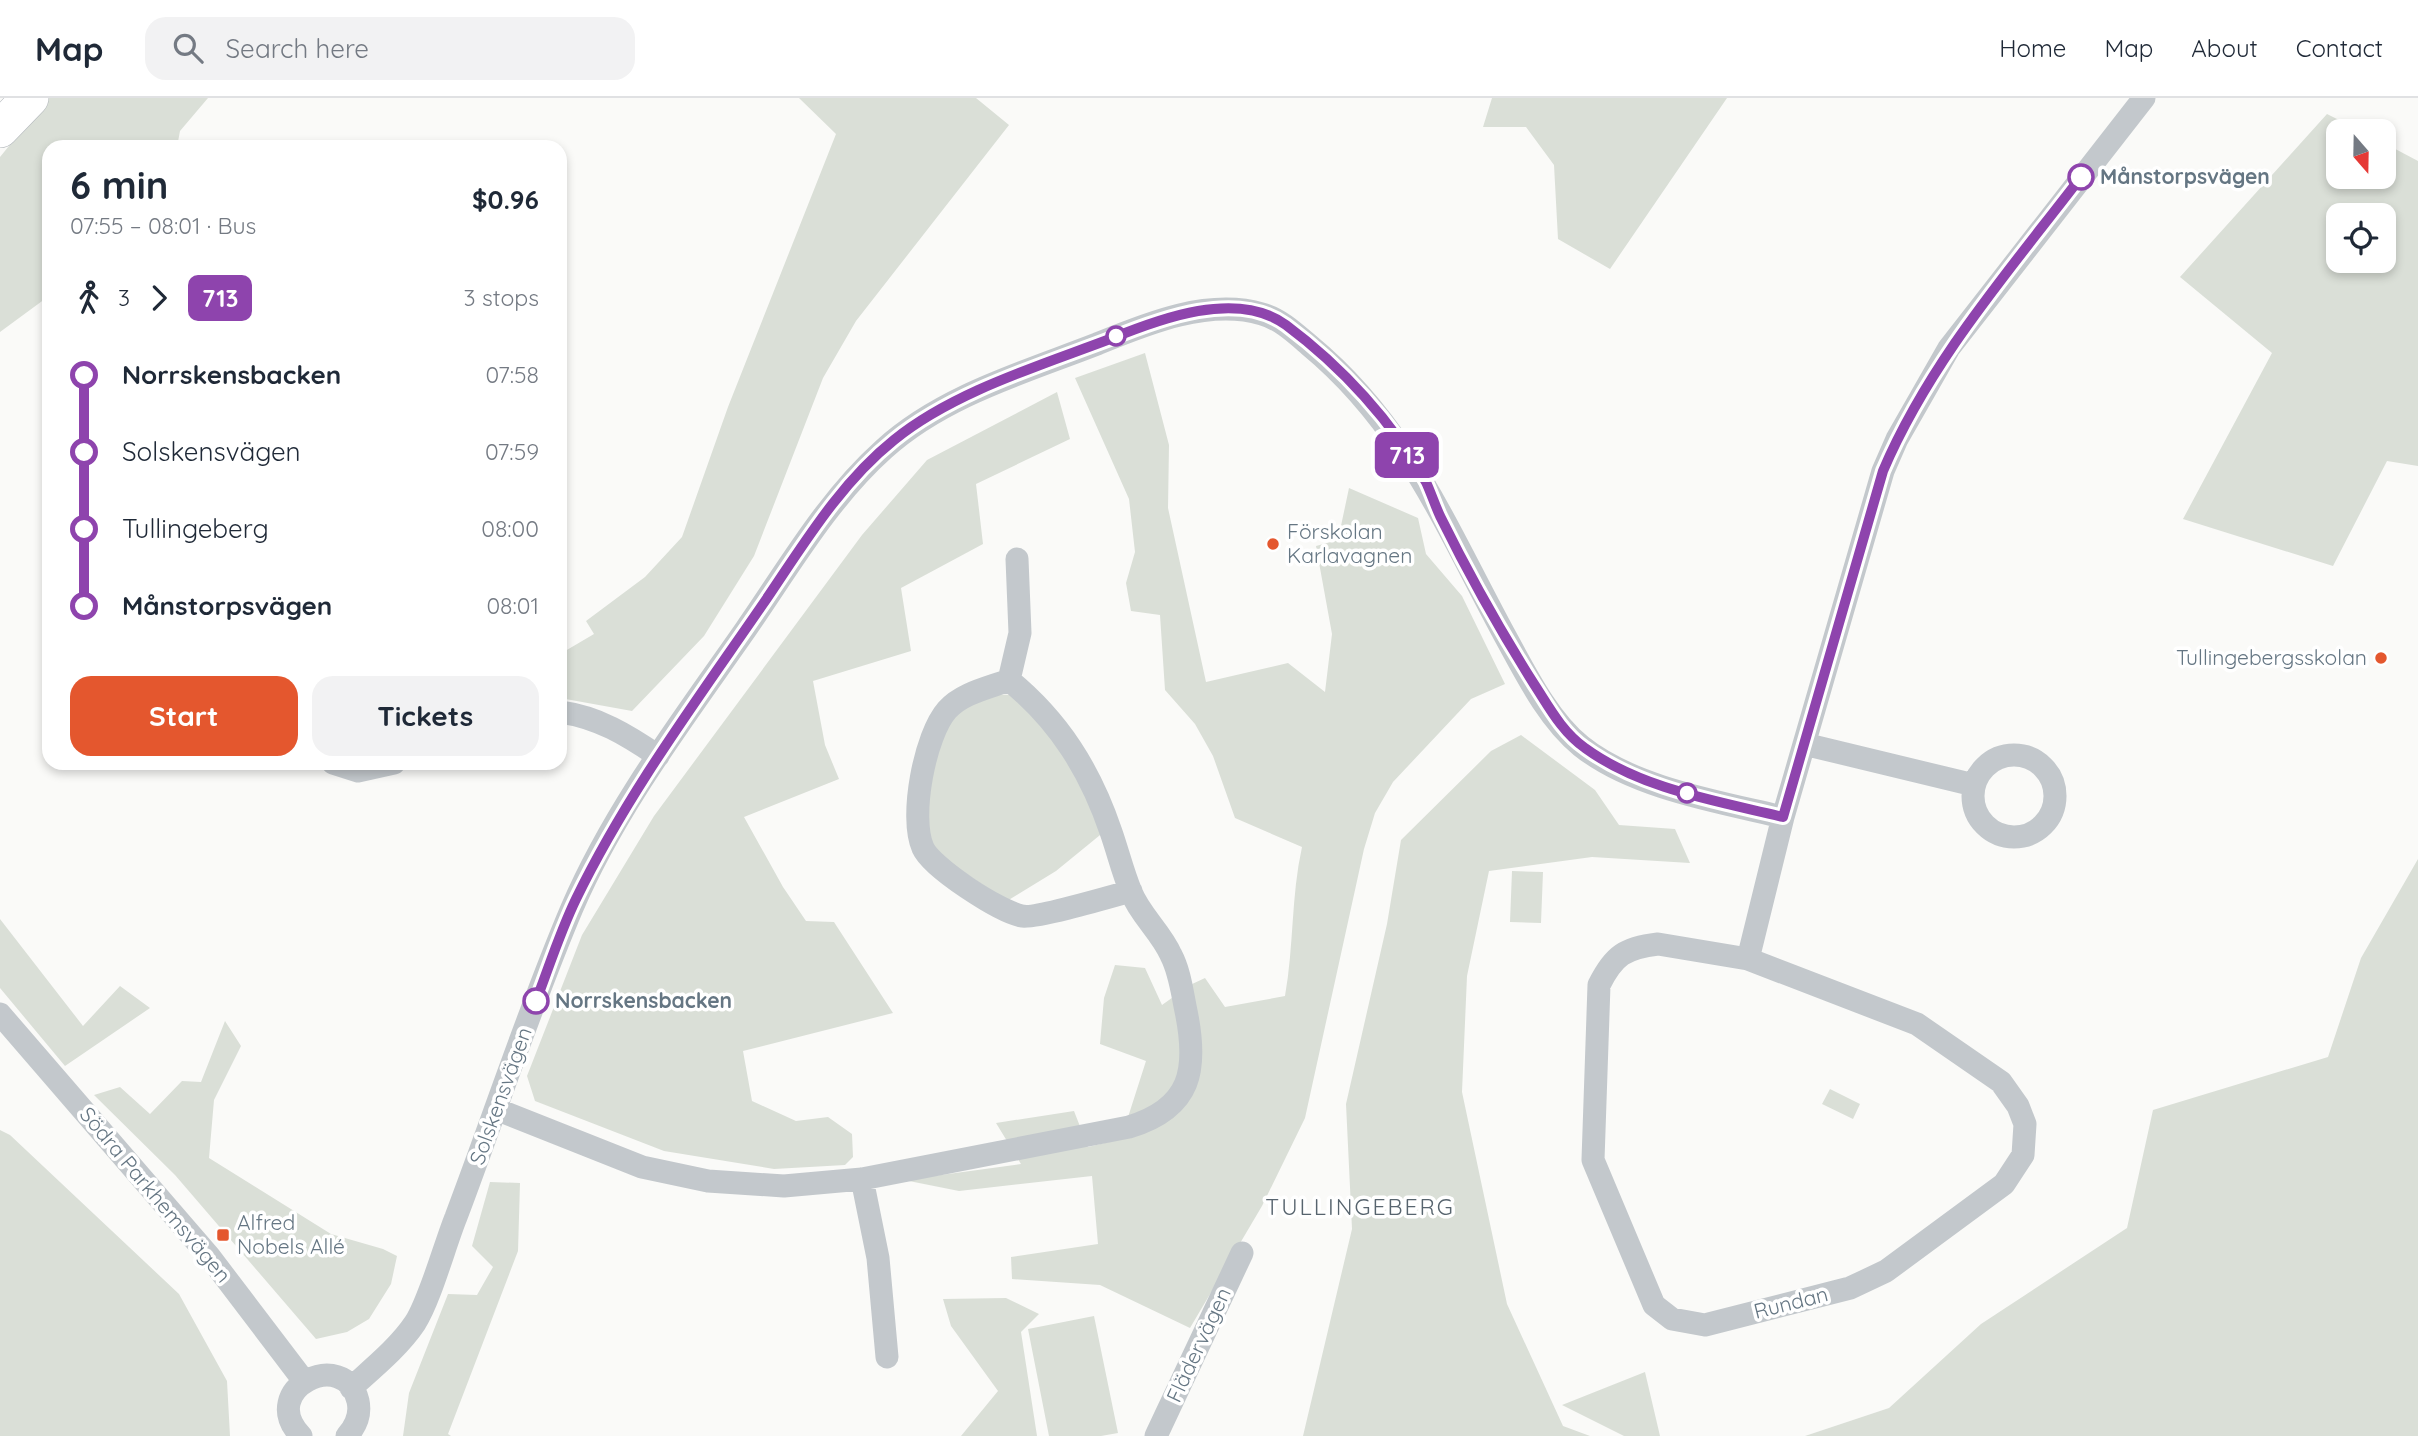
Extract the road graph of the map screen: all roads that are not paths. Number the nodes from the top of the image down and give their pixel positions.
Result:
1 (30, 98) edge
2 (2144, 98) edge
3 (0, 129) edge
4 (1017, 559) dead end
5 (1009, 680) junction
6 (567, 713) edge
7 (1804, 744) junction
8 (658, 756) junction
9 (1974, 785) dead end
10 (1783, 817) junction
11 (1131, 891) junction
12 (1748, 959) junction
13 (0, 1014) edge
14 (496, 1109) junction
15 (862, 1179) junction
16 (1242, 1253) dead end
17 (887, 1357) dead end
18 (304, 1381) junction
19 (351, 1388) junction
20 (294, 1433) edge
21 (347, 1436) edge
22 (1156, 1436) edge

1 - 3 main road
2 - 7 street
4 - 5 street
5 - 11 street
5 - 11 street
6 - 8 street
7 - 9 street
7 - 10 street
8 - 10 street, Solskensvägen
8 - 14 street, Solskensvägen
10 - 12 street
11 - 15 street
12 - 12 street, Rundan
13 - 18 street, Södra Parkhemsvägen
14 - 15 street
14 - 19 street, Solskensvägen
15 - 17 street
16 - 22 street, Flädervägen
18 - 19 street
18 - 20 street
19 - 21 street

